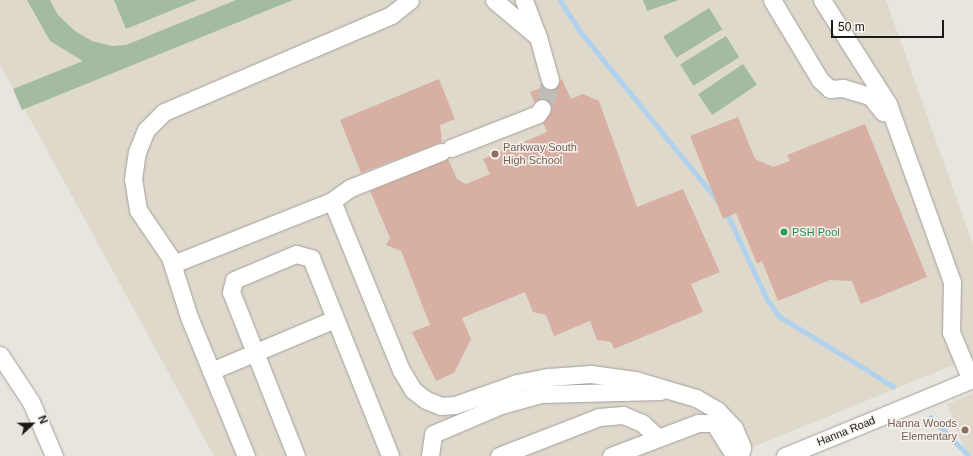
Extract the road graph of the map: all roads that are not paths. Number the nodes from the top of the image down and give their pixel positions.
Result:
1 (410, 0) edge
2 (494, 0) edge
3 (524, 0) edge
4 (772, 0) edge
5 (822, 0) edge
6 (538, 37) junction
7 (865, 68) junction
8 (550, 80) tunnel mouth
9 (844, 88) junction
10 (542, 108) tunnel mouth
11 (891, 121) junction
12 (332, 201) junction
13 (173, 264) junction
14 (335, 319) junction
15 (254, 353) junction
16 (0, 355) edge
17 (211, 371) junction
18 (972, 379) edge
19 (670, 390) junction
20 (662, 435) junction
21 (54, 456) edge
22 (246, 456) edge
23 (296, 456) edge
24 (390, 456) edge
25 (430, 456) edge
26 (499, 456) edge
27 (611, 456) edge
28 (735, 456) edge
29 (740, 456) edge
30 (785, 456) edge

1 - 13 street
2 - 6 street
3 - 6 street
4 - 9 street
5 - 7 street
6 - 8 street
7 - 9 street
7 - 11 street
9 - 11 street
10 - 12 street
11 - 18 street
12 - 13 street
12 - 19 street
13 - 17 street
14 - 15 street
14 - 15 street
14 - 24 street
15 - 17 street
15 - 23 street
16 - 21 street
17 - 22 street
18 - 30 street, Hanna Road
19 - 25 street
19 - 29 street
20 - 26 street
20 - 27 street
20 - 28 street

